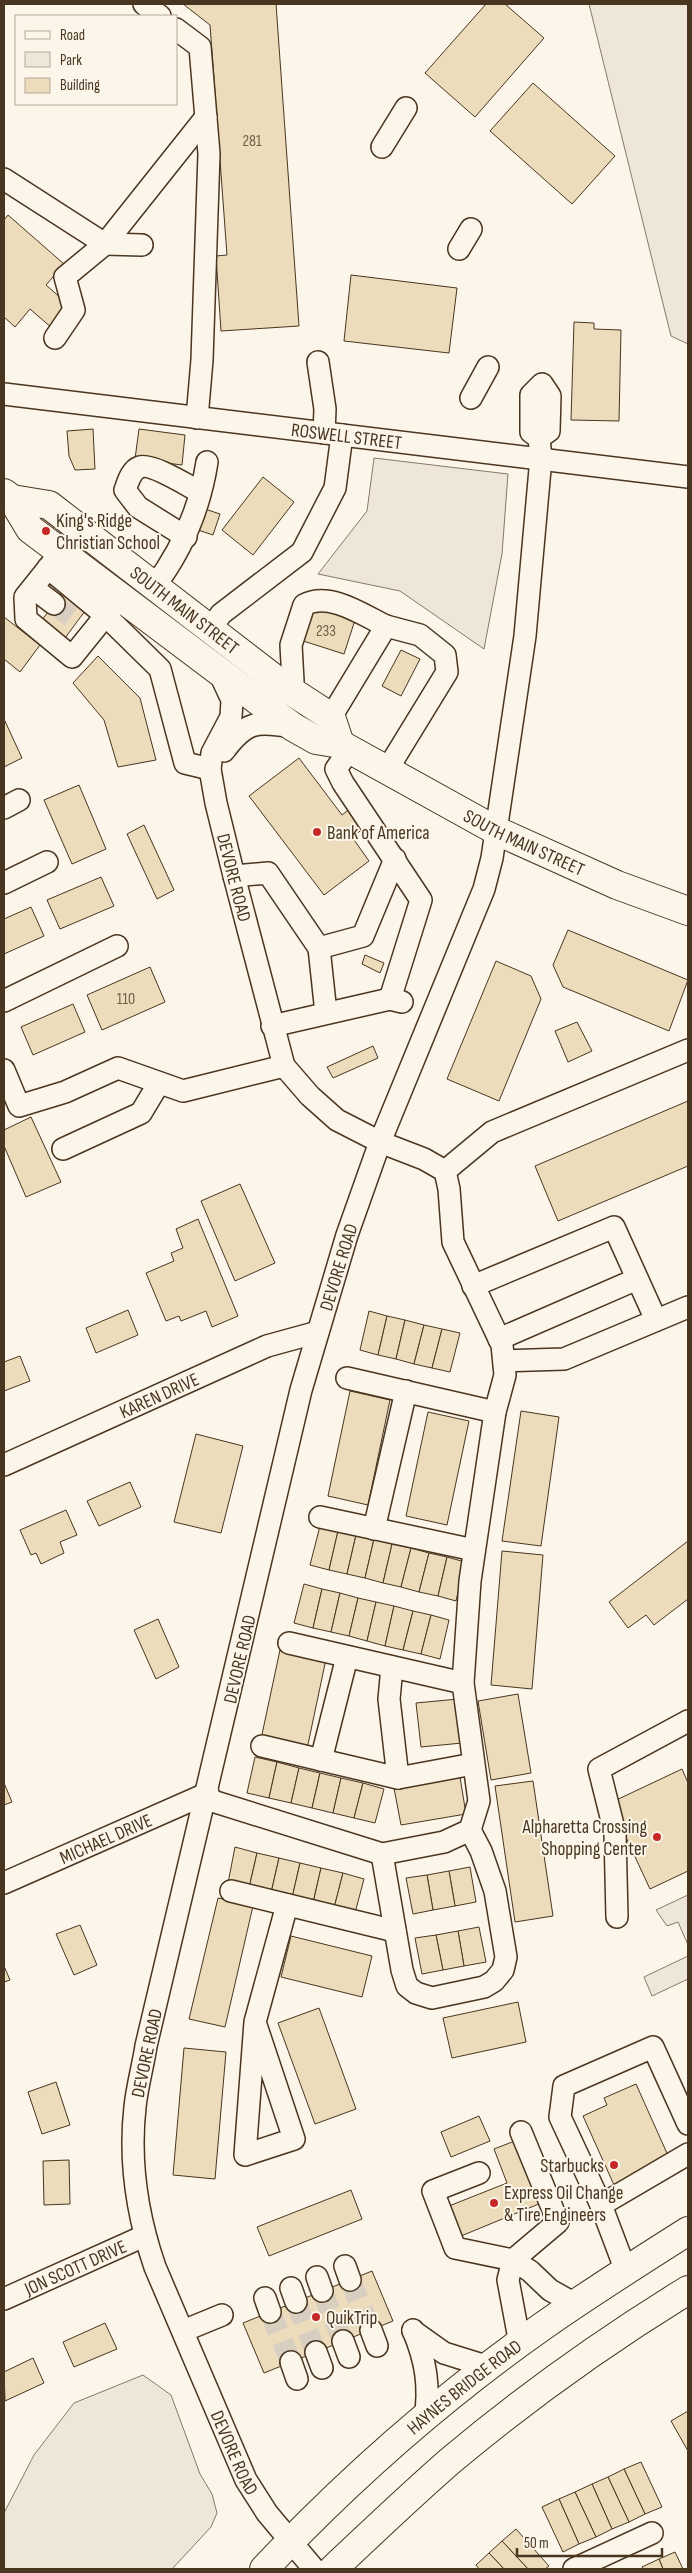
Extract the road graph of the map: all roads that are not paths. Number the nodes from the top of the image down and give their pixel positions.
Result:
1 (144, 4) edge
2 (159, 15) edge
3 (178, 30) edge
4 (406, 108) dead end
5 (206, 116) junction
6 (382, 147) dead end
7 (4, 179) edge
8 (471, 229) dead end
9 (105, 244) junction
10 (142, 245) dead end
11 (459, 249) dead end
12 (55, 338) dead end
13 (318, 362) dead end
14 (488, 367) dead end
15 (4, 394) edge
16 (471, 398) dead end
17 (197, 418) junction
18 (333, 434) junction
19 (540, 448) junction
20 (207, 462) dead end
21 (688, 477) edge
22 (200, 492) junction
23 (8, 496) edge
24 (186, 537) junction
25 (55, 560) junction
26 (154, 587) junction
27 (33, 588) junction
28 (54, 604) tunnel mouth
29 (113, 606) junction
30 (386, 626) junction
31 (210, 630) junction
32 (219, 672) junction
33 (288, 689) junction
34 (331, 716) junction
35 (293, 727) junction
36 (345, 747) junction
37 (210, 769) junction
38 (387, 770) junction
39 (497, 831) junction
40 (396, 859) junction
41 (47, 862) dead end
42 (234, 876) junction
43 (4, 883) edge
44 (688, 911) edge
45 (117, 946) dead end
46 (319, 948) junction
47 (4, 1001) edge
48 (326, 1013) junction
49 (272, 1026) junction
50 (688, 1050) edge
51 (284, 1066) junction
52 (4, 1070) edge
53 (159, 1083) junction
54 (380, 1142) junction
55 (63, 1149) dead end
56 (445, 1171) junction
57 (637, 1279) junction
58 (473, 1286) junction
59 (688, 1306) edge
60 (656, 1320) junction
61 (318, 1332) junction
62 (499, 1340) junction
63 (504, 1361) junction
64 (347, 1378) dead end
65 (406, 1391) junction
66 (495, 1412) junction
67 (4, 1465) edge
68 (320, 1517) dead end
69 (374, 1529) junction
70 (474, 1550) junction
71 (289, 1643) dead end
72 (346, 1657) junction
73 (392, 1667) junction
74 (463, 1683) junction
75 (688, 1721) edge
76 (262, 1746) dead end
77 (321, 1760) junction
78 (473, 1764) junction
79 (398, 1778) junction
80 (207, 1796) junction
81 (470, 1830) junction
82 (382, 1854) junction
83 (4, 1883) edge
84 (231, 1891) dead end
85 (287, 1905) junction
86 (618, 1917) dead end
87 (395, 1931) junction
88 (255, 2022) junction
89 (688, 2124) edge
90 (521, 2132) dead end
91 (688, 2154) edge
92 (479, 2173) dead end
93 (602, 2205) junction
94 (688, 2231) edge
95 (144, 2236) junction
96 (513, 2260) junction
97 (626, 2271) junction
98 (688, 2290) edge
99 (4, 2299) edge
100 (575, 2304) junction
101 (222, 2315) dead end
102 (183, 2331) junction
103 (520, 2344) junction
104 (489, 2366) junction
105 (425, 2419) junction
106 (652, 2533) dead end
107 (291, 2541) junction
108 (264, 2569) edge
109 (314, 2569) edge
110 (333, 2569) edge
111 (574, 2569) edge

1 - 2 street
3 - 5 street
4 - 6 street
5 - 9 street
5 - 17 street
7 - 9 street
8 - 11 street
9 - 10 street
9 - 12 street
13 - 18 street
14 - 16 street
15 - 17 street, ROSWELL STREET
17 - 18 street, ROSWELL STREET
18 - 19 street, ROSWELL STREET
18 - 31 street
19 - 21 street, ROSWELL STREET
19 - 39 street
20 - 22 street
22 - 24 street
22 - 24 street
23 - 25 main road, SOUTH MAIN STREET
23 - 26 main road, SOUTH MAIN STREET
24 - 26 street
25 - 27 street
25 - 29 main road, SOUTH MAIN STREET
26 - 31 main road, SOUTH MAIN STREET
27 - 28 street
27 - 29 street
29 - 32 main road, SOUTH MAIN STREET
29 - 37 street
30 - 33 street
30 - 34 street
30 - 38 street
31 - 33 main road, SOUTH MAIN STREET
32 - 35 main road, SOUTH MAIN STREET
32 - 37 street, DEVORE ROAD
33 - 34 main road, SOUTH MAIN STREET
34 - 36 main road
35 - 36 main road, SOUTH MAIN STREET
35 - 37 street
36 - 38 main road, SOUTH MAIN STREET
36 - 40 street
37 - 42 street, DEVORE ROAD
38 - 39 main road, SOUTH MAIN STREET
39 - 44 main road, SOUTH MAIN STREET
39 - 54 street
40 - 46 street
40 - 48 street
41 - 43 street
42 - 46 street
42 - 49 street, DEVORE ROAD
45 - 47 street
46 - 48 street
48 - 49 street
49 - 51 street, DEVORE ROAD
50 - 56 street
51 - 53 street
51 - 54 street, DEVORE ROAD
52 - 53 street
53 - 55 street
54 - 56 street
54 - 61 street, DEVORE ROAD
56 - 58 street
57 - 58 street
57 - 60 street
57 - 62 street
58 - 62 street
59 - 60 street
60 - 63 street
61 - 67 street, KAREN DRIVE
61 - 80 street, DEVORE ROAD
62 - 63 street
63 - 66 street
64 - 65 street
65 - 66 street
65 - 69 street
66 - 70 street
68 - 69 street
69 - 70 street
70 - 74 street
71 - 72 street
72 - 73 street
72 - 77 street
73 - 74 street
73 - 79 street
74 - 78 street
75 - 86 street
76 - 77 street
77 - 79 street
78 - 79 street
78 - 81 street
80 - 82 street
80 - 83 street, MICHAEL DRIVE
80 - 95 street, DEVORE ROAD
81 - 82 street
81 - 87 street
82 - 87 street
84 - 85 street
85 - 87 street
85 - 88 street
88 - 88 street
89 - 93 street
90 - 96 street
91 - 93 street
92 - 96 street
93 - 97 street
94 - 97 main road, HAYNES BRIDGE ROAD
95 - 99 street, JON SCOTT DRIVE
95 - 102 street, DEVORE ROAD
96 - 100 street
96 - 103 street
97 - 100 main road, HAYNES BRIDGE ROAD
98 - 110 main road
100 - 103 main road, HAYNES BRIDGE ROAD
101 - 102 street
102 - 107 street, DEVORE ROAD
103 - 104 main road, HAYNES BRIDGE ROAD
104 - 105 main road, HAYNES BRIDGE ROAD
104 - 105 street
105 - 107 main road, HAYNES BRIDGE ROAD
106 - 111 street
107 - 108 main road, HAYNES BRIDGE ROAD
107 - 109 street, DEVORE ROAD

